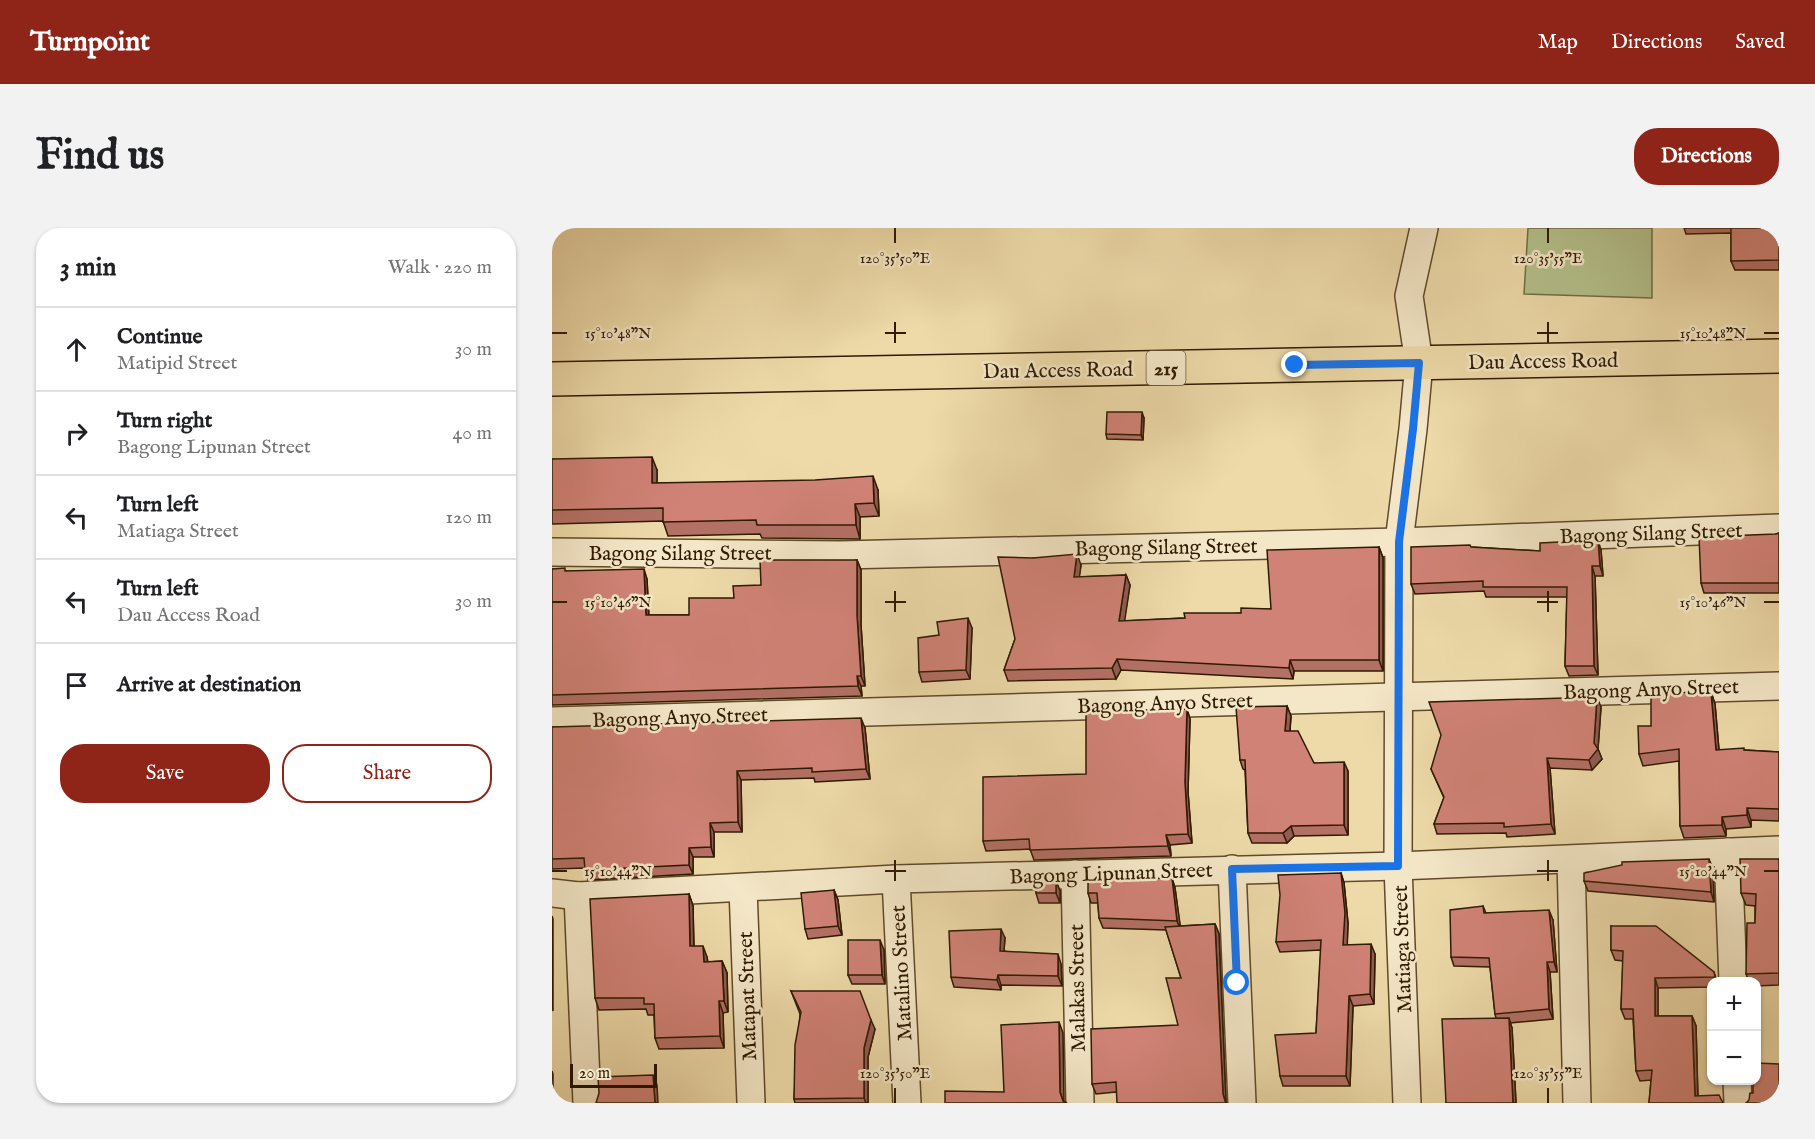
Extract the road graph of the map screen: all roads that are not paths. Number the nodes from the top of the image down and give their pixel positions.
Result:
1 (1424, 228) edge
2 (1779, 356) edge
3 (1419, 363) junction
4 (552, 379) edge
5 (1779, 528) edge
6 (1399, 542) junction
7 (552, 552) edge
8 (1779, 686) edge
9 (1398, 696) junction
10 (552, 721) edge
11 (1779, 850) edge
12 (1728, 852) junction
13 (1571, 860) junction
14 (1398, 866) junction
15 (1232, 869) junction
16 (1074, 874) junction
17 (896, 879) junction
18 (743, 888) junction
19 (565, 895) edge
20 (1733, 977) edge
21 (1737, 1085) edge
22 (587, 1103) edge
23 (751, 1103) edge
24 (907, 1103) edge
25 (1080, 1103) edge
26 (1242, 1103) edge
27 (1407, 1103) edge
28 (1577, 1103) edge
29 (1738, 1103) edge

1 - 3 street, Matiaga Street
2 - 3 main road, Dau Access Road / 215
3 - 4 main road, Dau Access Road / 215
3 - 6 street, Matiaga Street
5 - 6 street, Bagong Silang Street
6 - 7 street, Bagong Silang Street
6 - 9 street, Matiaga Street
8 - 9 street, Bagong Anyo Street
9 - 10 street, Bagong Anyo Street
9 - 14 street, Matiaga Street
11 - 12 street, Bagong Lipunan Street
12 - 13 street, Bagong Lipunan Street
12 - 20 street
13 - 14 street, Bagong Lipunan Street
13 - 28 street
14 - 15 street, Bagong Lipunan Street
14 - 27 street, Matiaga Street
15 - 16 street, Bagong Lipunan Street
15 - 26 street
16 - 17 street, Bagong Lipunan Street
16 - 25 street, Malakas Street
17 - 18 street, Bagong Lipunan Street
17 - 24 street, Matalino Street
18 - 19 street, Bagong Lipunan Street
18 - 23 street, Matapat Street
19 - 22 street
21 - 29 street

